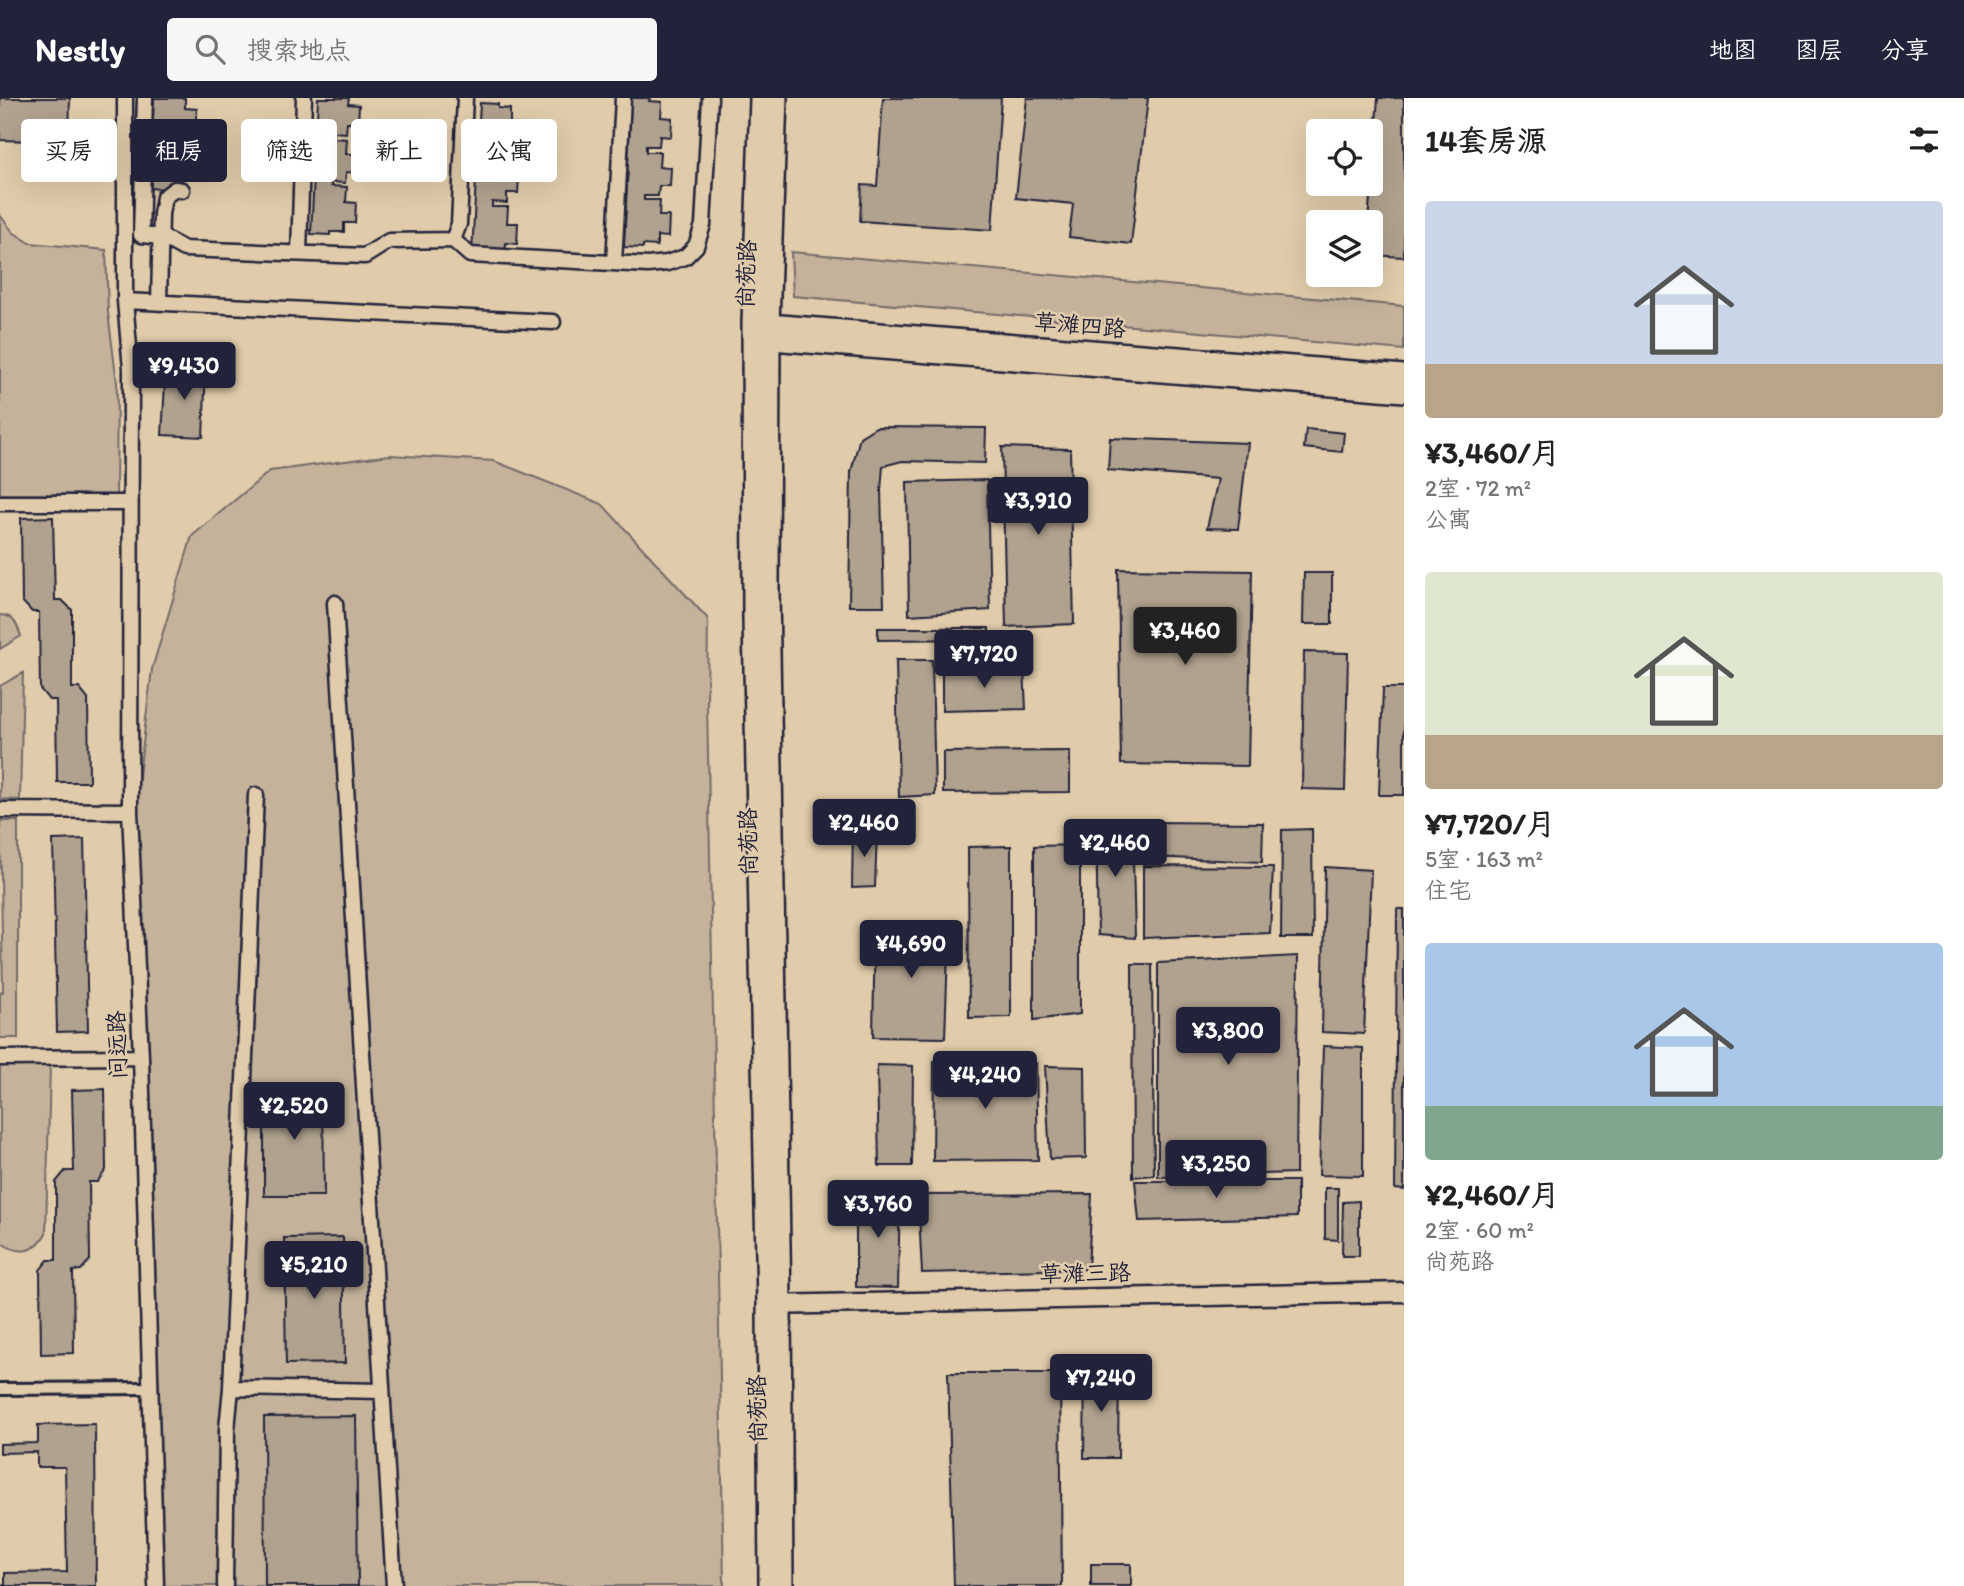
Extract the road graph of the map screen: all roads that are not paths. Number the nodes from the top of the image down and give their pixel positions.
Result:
1 (125, 98) edge
2 (145, 98) edge
3 (304, 98) edge
4 (465, 98) edge
5 (623, 98) edge
6 (710, 98) edge
7 (760, 98) edge
8 (777, 98) edge
9 (182, 190) dead end
10 (162, 237) junction
11 (453, 240) junction
12 (299, 253) junction
13 (614, 263) junction
14 (125, 301) junction
15 (159, 303) junction
16 (553, 322) dead end
17 (761, 331) junction
18 (1404, 375) edge
19 (1404, 392) edge
20 (0, 503) edge
21 (130, 503) junction
22 (335, 603) dead end
23 (256, 795) dead end
24 (0, 810) edge
25 (131, 811) junction
26 (141, 1057) junction
27 (0, 1058) edge
28 (1404, 1292) edge
29 (774, 1304) junction
30 (151, 1388) junction
31 (230, 1388) junction
32 (0, 1389) edge
33 (383, 1391) junction
34 (156, 1586) edge
35 (225, 1586) edge
36 (394, 1586) edge
37 (769, 1586) edge
38 (783, 1586) edge

1 - 14 street, 问远路
2 - 10 street
3 - 12 street
4 - 11 street
5 - 13 street
6 - 13 street
7 - 17 main road, 尚苑路
8 - 17 main road, 尚苑路
9 - 10 street
10 - 12 street
10 - 15 street
11 - 12 street
11 - 13 street
14 - 15 street
14 - 21 street, 问远路
15 - 16 street
17 - 18 main road, 草滩四路
17 - 19 main road, 草滩四路
17 - 29 main road, 尚苑路
20 - 21 street
21 - 25 street, 问远路
22 - 33 street
23 - 31 street
24 - 25 street
25 - 26 street, 问远路
26 - 27 street
26 - 30 street, 问远路
28 - 29 street, 草滩三路
29 - 37 main road, 尚苑路
29 - 38 main road, 尚苑路
30 - 32 street
30 - 34 street, 问远路
31 - 33 street
31 - 35 street
33 - 36 street

